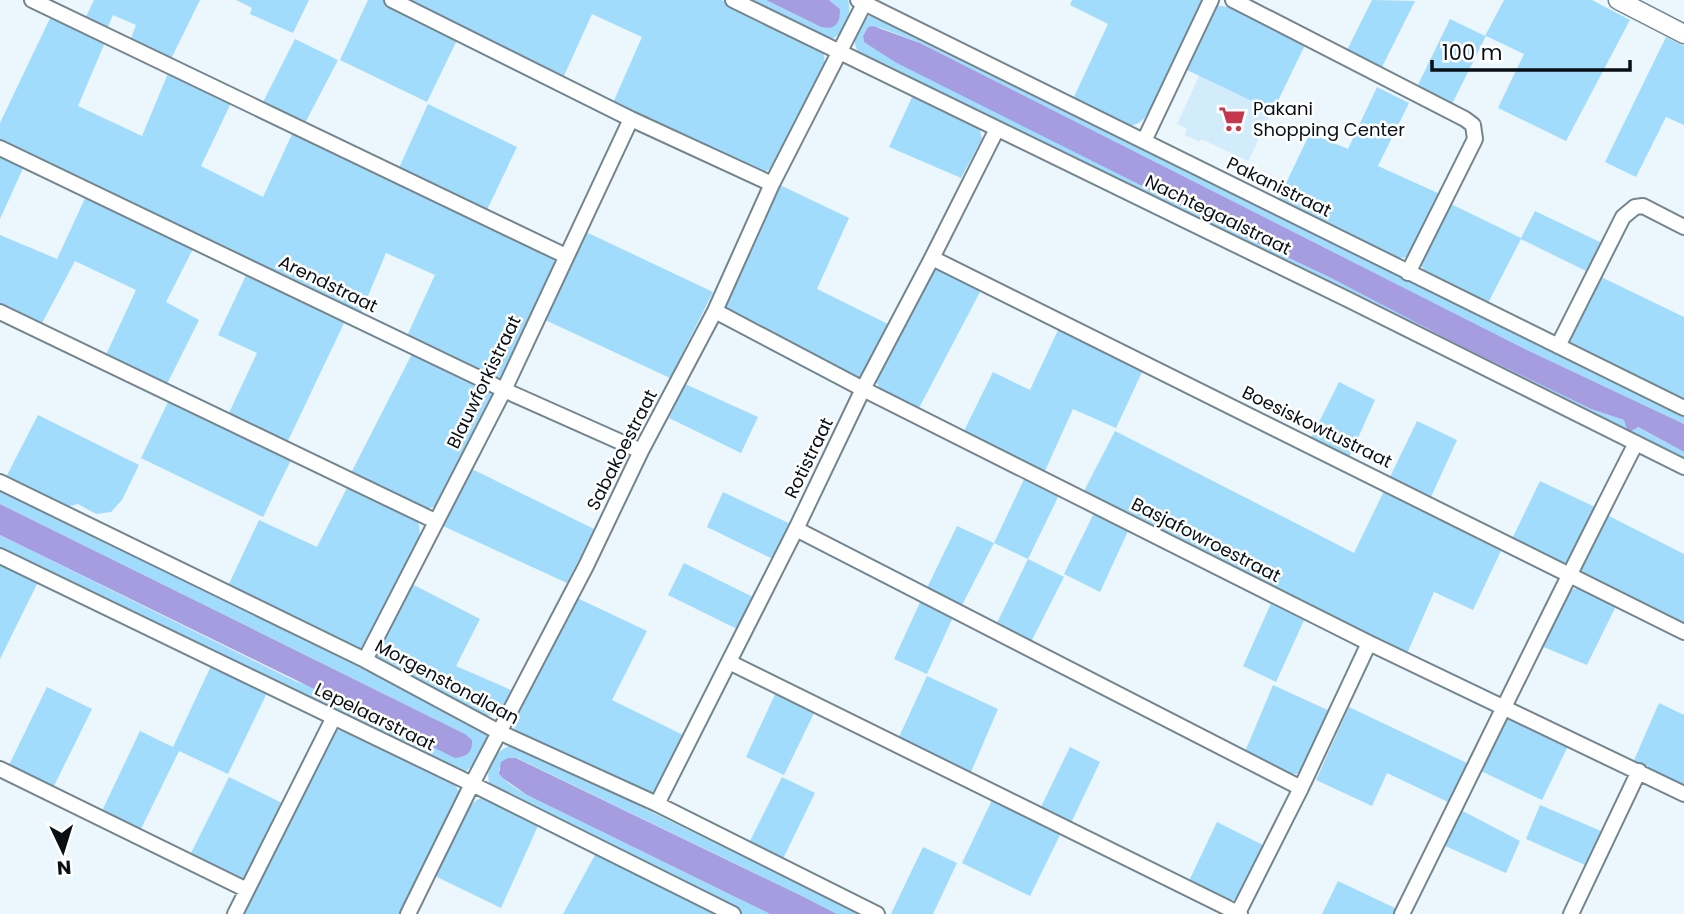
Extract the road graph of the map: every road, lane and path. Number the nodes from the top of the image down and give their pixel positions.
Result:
1 (32, 0) edge
2 (392, 0) edge
3 (733, 0) edge
4 (1211, 0) edge
5 (1233, 0) edge
6 (1618, 0) edge
7 (863, 1) edge
8 (1684, 34) edge
9 (840, 52) junction
10 (631, 118) junction
11 (997, 128) junction
12 (1144, 141) junction
13 (0, 148) edge
14 (772, 184) junction
15 (1684, 226) edge
16 (566, 256) junction
17 (932, 258) junction
18 (1408, 273) junction
19 (715, 311) junction
20 (0, 312) edge
21 (1558, 346) junction
22 (863, 389) junction
23 (504, 390) junction
24 (1684, 408) edge
25 (1636, 443) junction
26 (641, 451) junction
27 (1684, 467) edge
28 (0, 482) edge
29 (435, 521) junction
30 (796, 529) junction
31 (0, 556) edge
32 (1569, 574) junction
33 (1684, 632) edge
34 (1368, 643) junction
35 (365, 660) junction
36 (729, 662) junction
37 (1504, 709) junction
38 (333, 719) junction
39 (499, 732) junction
40 (0, 769) edge
41 (1639, 771) junction
42 (472, 785) junction
43 (1301, 788) junction
44 (1684, 794) edge
45 (657, 804) junction
46 (247, 890) junction
47 (235, 914) edge
48 (408, 914) edge
49 (733, 914) edge
50 (877, 914) edge
51 (1239, 914) edge
52 (1402, 914) edge
53 (1571, 914) edge

1 - 16 street
2 - 10 street
3 - 9 street, Nachtegaalstraat
4 - 12 street
5 - 18 street
6 - 8 street
7 - 9 street, Sabakoestraat
7 - 12 street, Pakanistraat
9 - 11 street, Nachtegaalstraat
9 - 14 street, Sabakoestraat
10 - 14 street
10 - 16 street, Blauwforkistraat
11 - 17 street, Rotistraat
11 - 25 street, Nachtegaalstraat
12 - 18 street, Pakanistraat
13 - 23 street, Arendstraat
14 - 19 street, Sabakoestraat
15 - 21 street
16 - 23 street, Blauwforkistraat
17 - 22 street, Rotistraat
17 - 32 street, Boesiskowtustraat
18 - 21 street, Pakanistraat
19 - 22 street, Basjafowroestraat
19 - 26 street, Sabakoestraat
20 - 29 street
21 - 24 street, Pakanistraat
22 - 30 street, Rotistraat
22 - 34 street, Basjafowroestraat
23 - 26 street, Arendstraat
23 - 29 street, Blauwforkistraat
25 - 27 street, Nachtegaalstraat
25 - 32 street
26 - 39 street, Sabakoestraat
28 - 35 street, Morgenstondlaan
29 - 35 street, Blauwforkistraat
30 - 36 street, Rotistraat
30 - 43 street
31 - 38 street, Lepelaarstraat
32 - 33 street, Boesiskowtustraat
32 - 37 street
34 - 37 street, Basjafowroestraat
34 - 43 street
35 - 39 street, Morgenstondlaan
36 - 45 street, Rotistraat
36 - 51 street
37 - 41 street, Basjafowroestraat
37 - 52 street
38 - 42 street, Lepelaarstraat
38 - 46 street
39 - 42 street, Sabakoestraat
39 - 45 street, Morgenstondlaan
40 - 46 street
41 - 44 street, Basjafowroestraat
41 - 53 street
42 - 48 street, Sabakoestraat
42 - 49 street, Lepelaarstraat
43 - 51 street
45 - 50 street, Morgenstondlaan
46 - 47 street

